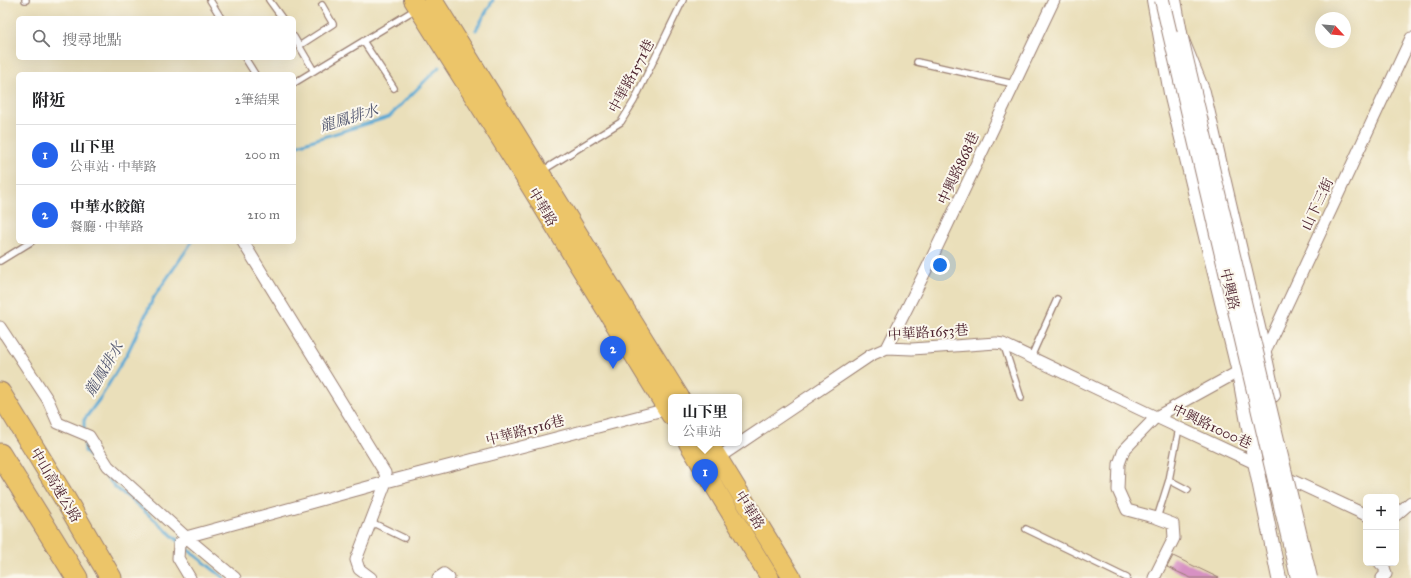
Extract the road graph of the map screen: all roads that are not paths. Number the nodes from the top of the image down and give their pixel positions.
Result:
1 (210, 0) edge
2 (269, 0) edge
3 (683, 0) edge
4 (1054, 0) edge
5 (1154, 0) edge
6 (1162, 0) edge
7 (1174, 0) edge
8 (424, 3) edge
9 (322, 5) dead end
10 (220, 16) edge
11 (281, 16) edge
12 (1181, 38) junction
13 (1411, 38) edge
14 (296, 41) edge
15 (363, 41) junction
16 (299, 46) junction
17 (246, 60) edge
18 (917, 62) dead end
19 (314, 70) junction
20 (254, 72) edge
21 (296, 82) edge
22 (1014, 84) junction
23 (394, 88) dead end
24 (540, 172) junction
25 (28, 244) edge
26 (244, 244) edge
27 (0, 260) edge
28 (1058, 299) dead end
29 (0, 327) edge
30 (1003, 344) junction
31 (887, 348) junction
32 (1264, 353) junction
33 (1031, 357) junction
34 (1239, 372) junction
35 (0, 393) edge
36 (1021, 398) dead end
37 (668, 400) edge
38 (668, 401) edge
39 (668, 408) edge
40 (1156, 417) junction
41 (1179, 428) junction
42 (742, 436) edge
43 (693, 446) edge
44 (726, 446) edge
45 (0, 454) edge
46 (710, 456) edge
47 (1255, 462) junction
48 (1169, 480) junction
49 (1290, 480) junction
50 (386, 482) junction
51 (1188, 490) dead end
52 (1411, 502) edge
53 (1399, 512) edge
54 (1363, 514) edge
55 (1158, 518) junction
56 (371, 522) junction
57 (1026, 529) dead end
58 (186, 536) junction
59 (404, 538) dead end
60 (1383, 566) edge
61 (77, 578) edge
62 (111, 578) edge
63 (190, 578) edge
64 (235, 578) edge
65 (371, 578) edge
66 (438, 578) edge
67 (449, 578) edge
68 (770, 578) edge
69 (792, 578) edge
70 (1127, 578) edge
71 (1154, 578) edge
72 (1279, 578) edge
73 (1298, 578) edge
74 (1310, 578) edge
75 (1313, 578) edge
76 (1382, 578) edge

1 - 10 lane
2 - 11 lane
3 - 24 lane, 中華路1571巷
4 - 22 street, 中興路868巷
5 - 34 street, 中興路
6 - 73 street, 中興路, bridge
7 - 12 street, 中興路
8 - 15 lane
8 - 24 main road, 中華路
8 - 38 main road, 中華路
9 - 16 lane
12 - 32 street, 中興路
12 - 74 street, 中興路, bridge
13 - 32 street, 山下三街
14 - 16 lane
15 - 19 lane
15 - 23 lane
16 - 19 lane
17 - 20 lane
18 - 22 lane
19 - 21 lane
22 - 31 street, 中興路868巷
24 - 37 main road, 中華路
25 - 27 lane
26 - 50 street
28 - 33 lane
29 - 58 street
30 - 31 street, 中華路1653巷
30 - 33 street, 中華路1653巷
30 - 36 lane
31 - 42 street, 中華路1653巷
32 - 34 street, 山下三街
32 - 49 street, 中興路
33 - 40 street, 中華路1653巷
34 - 40 street, 山下三街
34 - 47 street, 中興路
35 - 62 highway, 中山高速公路
39 - 50 street, 中華路1516巷
40 - 41 street, 中興路1000巷
40 - 55 street, 山下三街
41 - 47 street, 中興路1000巷
41 - 48 lane
43 - 46 main road, 中華路
44 - 46 street, 中華路1653巷
45 - 61 highway
46 - 68 main road, 中華路
46 - 69 main road, 中華路
47 - 49 street, 中興路1000巷
47 - 72 street, 中興路
48 - 51 lane
48 - 55 lane
49 - 54 street, 中興路1000巷
49 - 75 street, 中興路
50 - 56 street
50 - 58 street, 中華路1516巷
52 - 53 street
55 - 71 street
56 - 59 lane
56 - 65 street
57 - 70 lane
58 - 63 street
58 - 64 street
60 - 76 street
66 - 67 street

